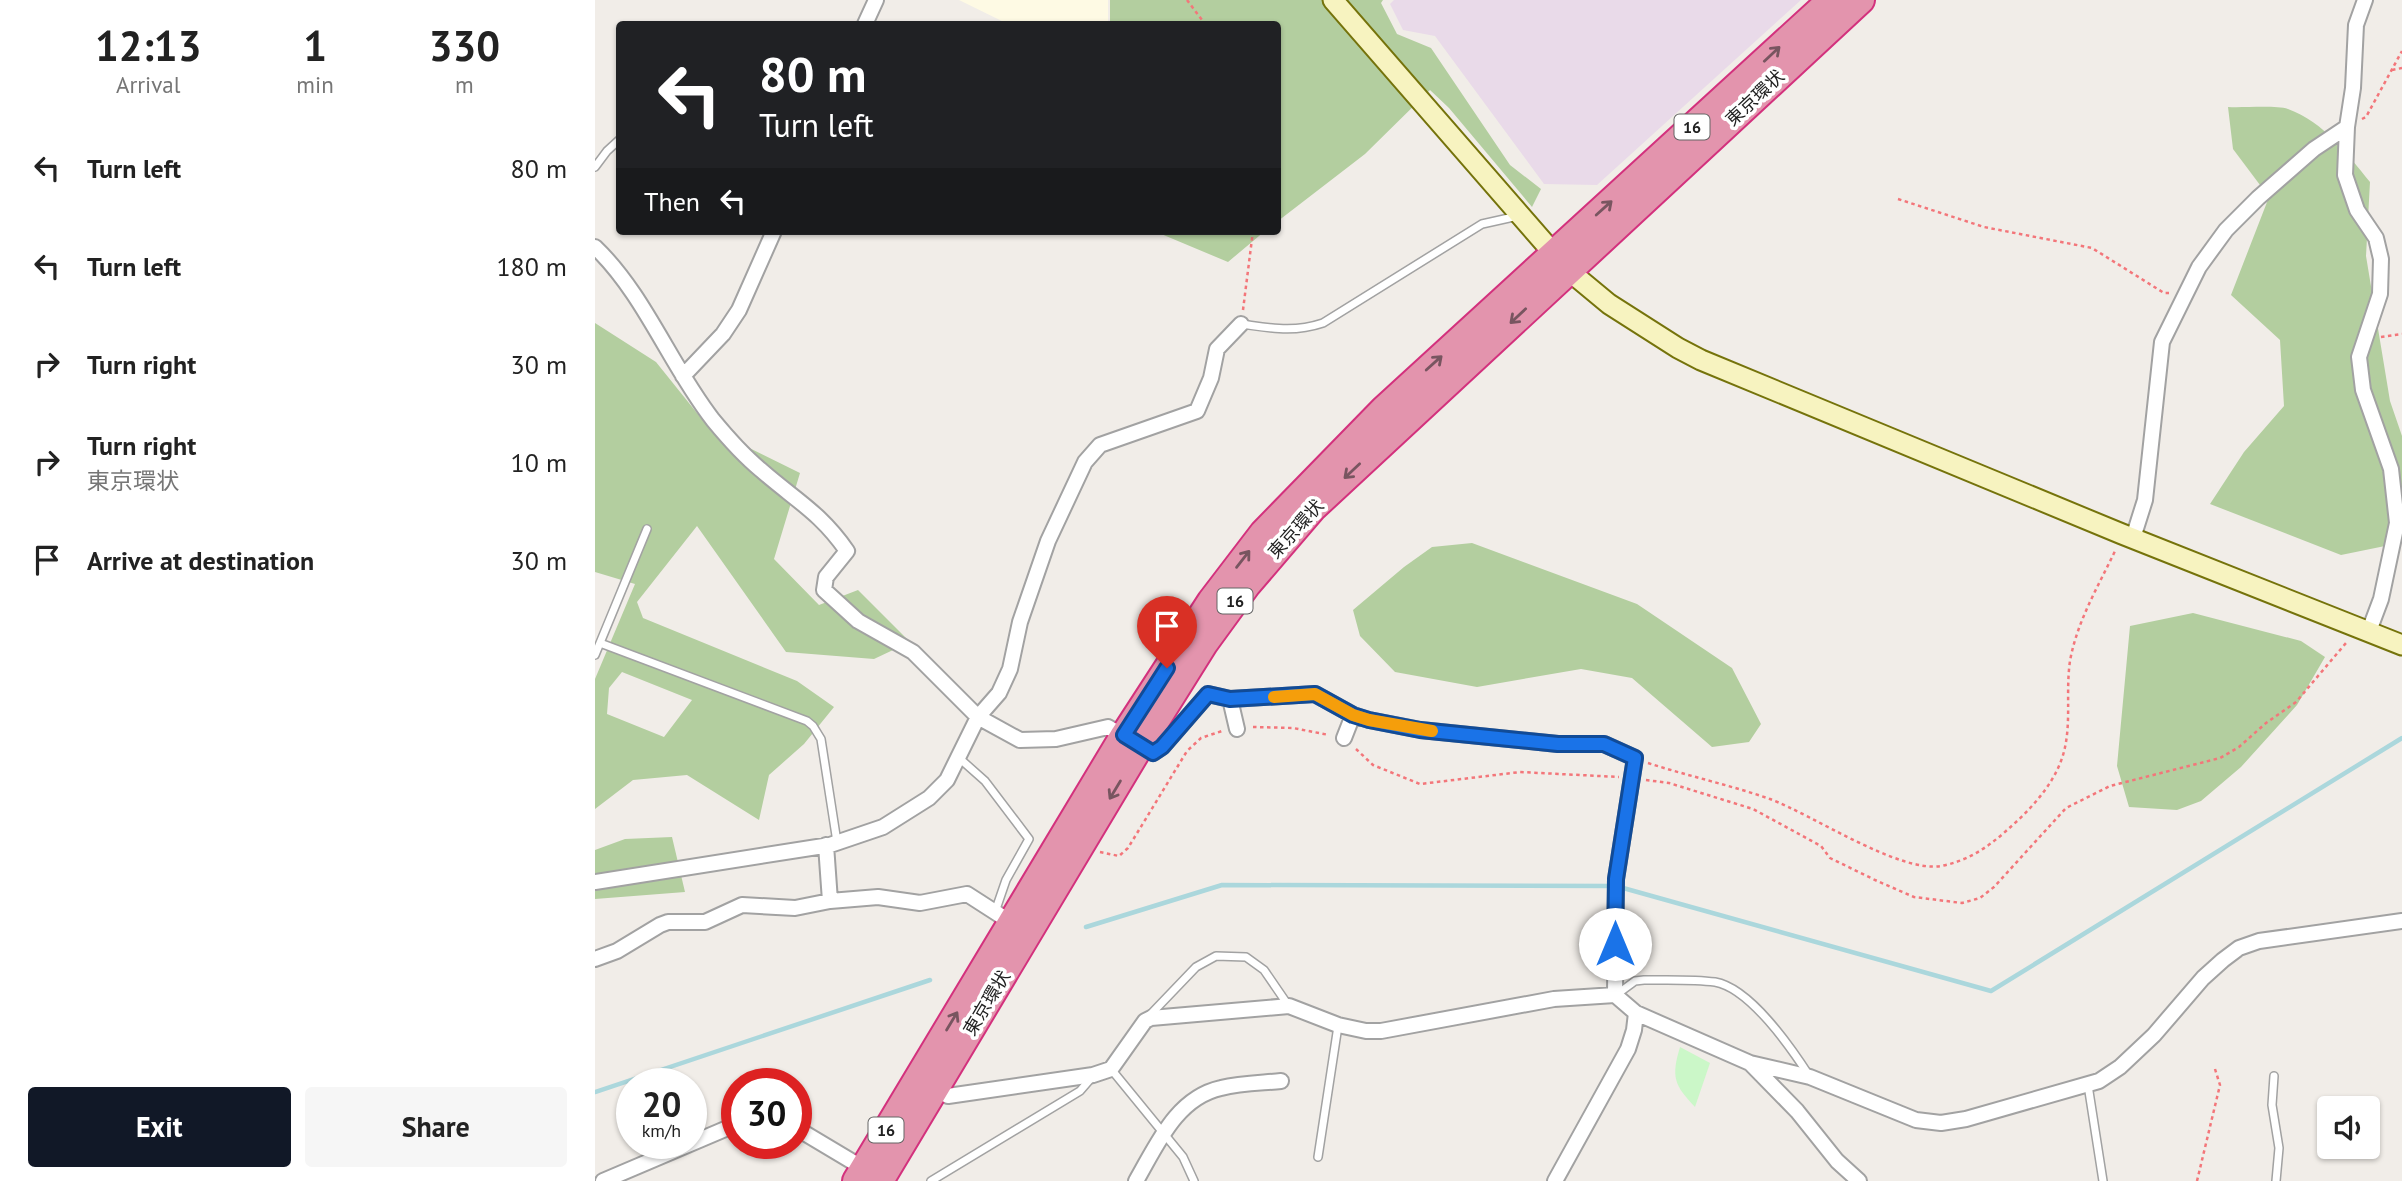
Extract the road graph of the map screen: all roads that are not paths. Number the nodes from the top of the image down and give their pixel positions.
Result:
1 (876, 0) edge
2 (1333, 0) edge
3 (1831, 0) edge
4 (1861, 0) edge
5 (2365, 0) edge
6 (866, 21) edge
7 (2347, 127) junction
8 (616, 143) edge
9 (595, 167) edge
10 (1520, 216) junction
11 (772, 235) edge
12 (595, 247) edge
13 (1561, 262) junction
14 (1241, 324) joint
15 (683, 376) junction
16 (647, 528) dead end
17 (2128, 536) junction
18 (2364, 629) junction
19 (600, 643) junction
20 (2402, 645) edge
21 (595, 655) edge
22 (1230, 699) junction
23 (1353, 715) junction
24 (978, 717) junction
25 (1237, 729) road end
26 (1345, 738) road end
27 (1132, 740) junction
28 (958, 757) junction
29 (832, 844) junction
30 (595, 882) edge
31 (830, 901) junction
32 (1003, 918) junction
33 (2402, 921) edge
34 (595, 959) edge
35 (1615, 995) junction
36 (1289, 1006) junction
37 (1636, 1013) junction
38 (1145, 1021) junction
39 (1338, 1025) junction
40 (1750, 1063) junction
41 (1111, 1069) junction
42 (1093, 1075) junction
43 (2274, 1076) dead end
44 (1810, 1077) junction
45 (1281, 1081) dead end
46 (926, 1084) junction
47 (2088, 1084) junction
48 (721, 1131) edge
49 (1165, 1133) junction
50 (812, 1139) edge
51 (1318, 1157) dead end
52 (866, 1177) edge
53 (603, 1181) edge
54 (931, 1181) edge
55 (1136, 1181) edge
56 (1194, 1181) edge
57 (1555, 1181) edge
58 (1859, 1181) edge
59 (2103, 1181) edge
60 (2277, 1181) edge

1 - 6 street
2 - 10 street
13 -> 3 highway, 東京環状 / 16
4 - 13 highway, 東京環状 / 16
5 - 7 street
7 - 17 street
7 - 18 street
8 - 9 lane
10 - 13 street
10 - 14 lane
11 - 15 street
12 - 15 street
13 - 17 street
13 - 27 highway, 東京環状 / 16
14 - 24 street
15 - 24 street
16 - 19 lane
17 - 18 street
18 - 20 street
19 - 21 lane
19 - 29 lane
22 - 23 street
22 - 25 street
22 - 27 street
23 - 26 street
23 - 35 street
24 - 27 street
24 - 28 street
27 - 32 highway, 東京環状 / 16
27 -> 46 highway, 東京環状 / 16
28 - 29 street
28 - 32 lane
29 - 30 street
29 - 31 street
31 - 32 street
31 - 34 street
46 -> 32 highway, 東京環状 / 16
33 - 47 street
35 - 37 street
35 - 39 street
35 - 44 lane
36 - 38 street
36 - 38 lane
36 - 39 street
37 - 40 street
37 - 57 street
38 - 41 street
39 - 51 lane
40 - 44 street
40 - 58 street
41 - 42 street
41 - 49 lane
42 - 46 street
42 - 54 lane
43 - 60 lane
44 - 47 street
45 - 49 street
46 - 52 highway, 東京環状 / 16
47 - 59 lane
48 - 53 street
49 - 55 street
49 - 56 lane
50 - 52 street

